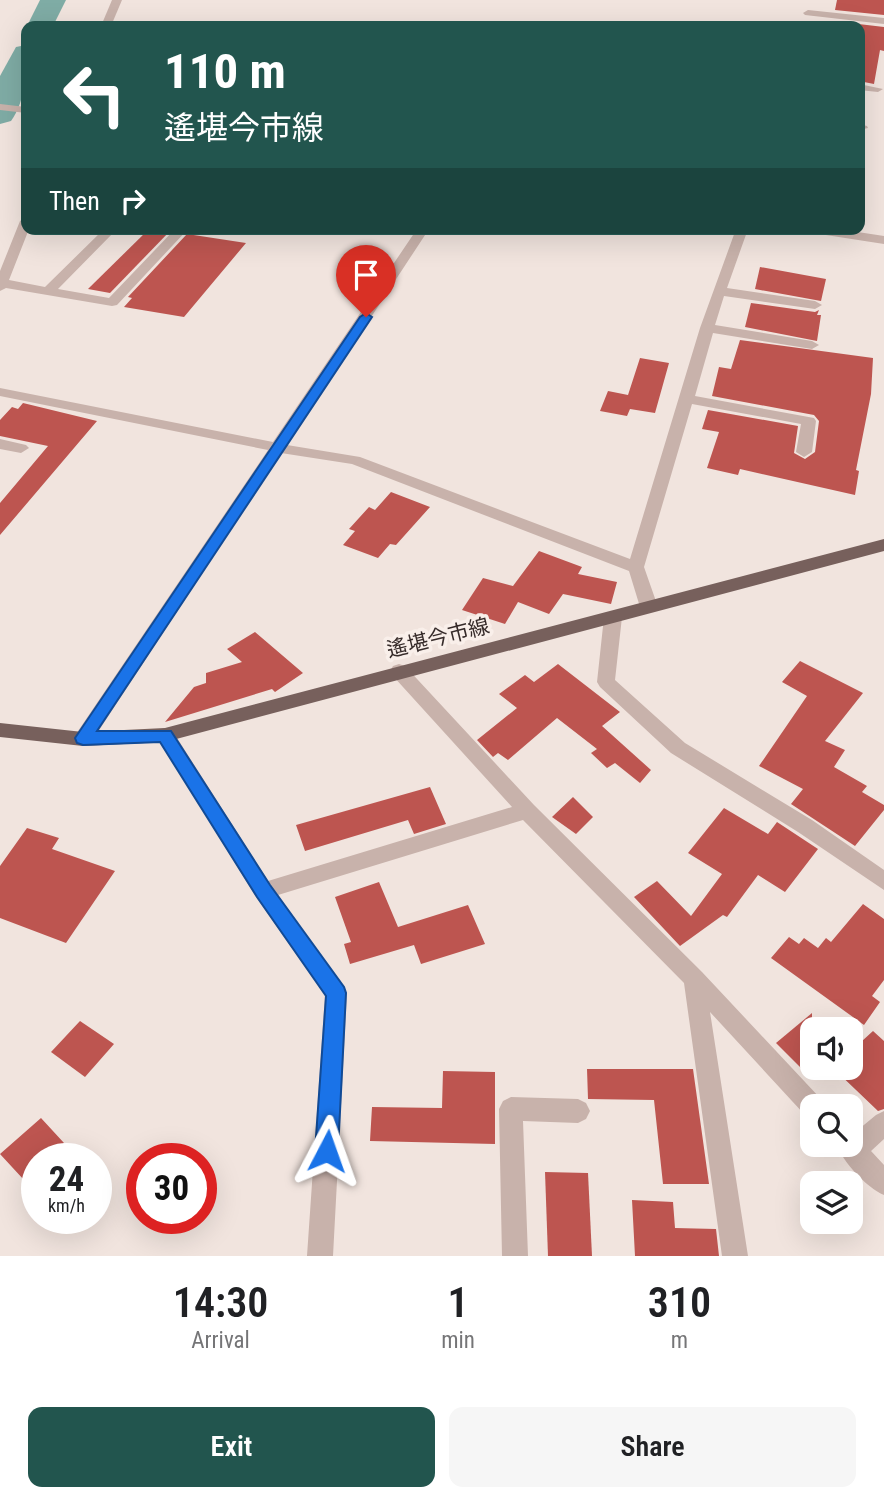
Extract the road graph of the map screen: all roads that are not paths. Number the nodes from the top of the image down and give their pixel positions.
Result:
1 (117, 0) edge
2 (813, 0) edge
3 (808, 13) junction
4 (882, 19) edge
5 (108, 21) edge
6 (806, 21) edge
7 (865, 88) edge
8 (878, 89) dead end
9 (0, 107) edge
10 (21, 109) edge
11 (21, 234) edge
12 (105, 235) edge
13 (176, 235) edge
14 (419, 235) edge
15 (740, 235) edge
16 (852, 235) edge
17 (884, 240) edge
18 (1, 285) edge
19 (719, 291) junction
20 (47, 292) junction
21 (815, 305) dead end
22 (708, 328) junction
23 (812, 345) dead end
24 (0, 392) edge
25 (686, 399) junction
26 (0, 444) edge
27 (21, 448) dead end
28 (279, 448) junction
29 (804, 452) dead end
30 (884, 545) edge
31 (636, 567) junction
32 (649, 607) junction
33 (613, 617) junction
34 (400, 671) junction
35 (0, 730) edge
36 (165, 736) junction
37 (83, 738) junction
38 (527, 811) junction
39 (884, 881) edge
40 (264, 891) junction
41 (694, 979) junction
42 (801, 1094) edge
43 (578, 1111) dead end
44 (884, 1123) edge
45 (863, 1138) edge
46 (860, 1157) edge
47 (884, 1183) edge
48 (320, 1256) edge
49 (515, 1256) edge
50 (735, 1256) edge

1 - 5 street
2 - 3 street
3 - 4 street
3 - 6 street
7 - 8 street
9 - 10 street
11 - 18 street
12 - 20 street
13 - 20 street
14 - 28 street
15 - 19 street
16 - 17 street
18 - 20 street
19 - 21 street
19 - 22 street
22 - 23 street
22 - 25 street
24 - 28 street
25 - 29 street
25 - 31 street
26 - 27 street
28 - 31 street
28 - 37 street
30 - 32 main road, 遙堪今市線
31 - 32 street
32 - 33 main road, 遙堪今市線
33 - 34 main road, 遙堪今市線
33 - 39 street
34 - 36 main road, 遙堪今市線
34 - 38 street
35 - 37 main road, 遙堪今市線
36 - 37 main road, 遙堪今市線
36 - 40 street
38 - 40 street
38 - 41 street
40 - 48 street
41 - 42 street
41 - 50 street
43 - 49 street
44 - 45 street
46 - 47 street

